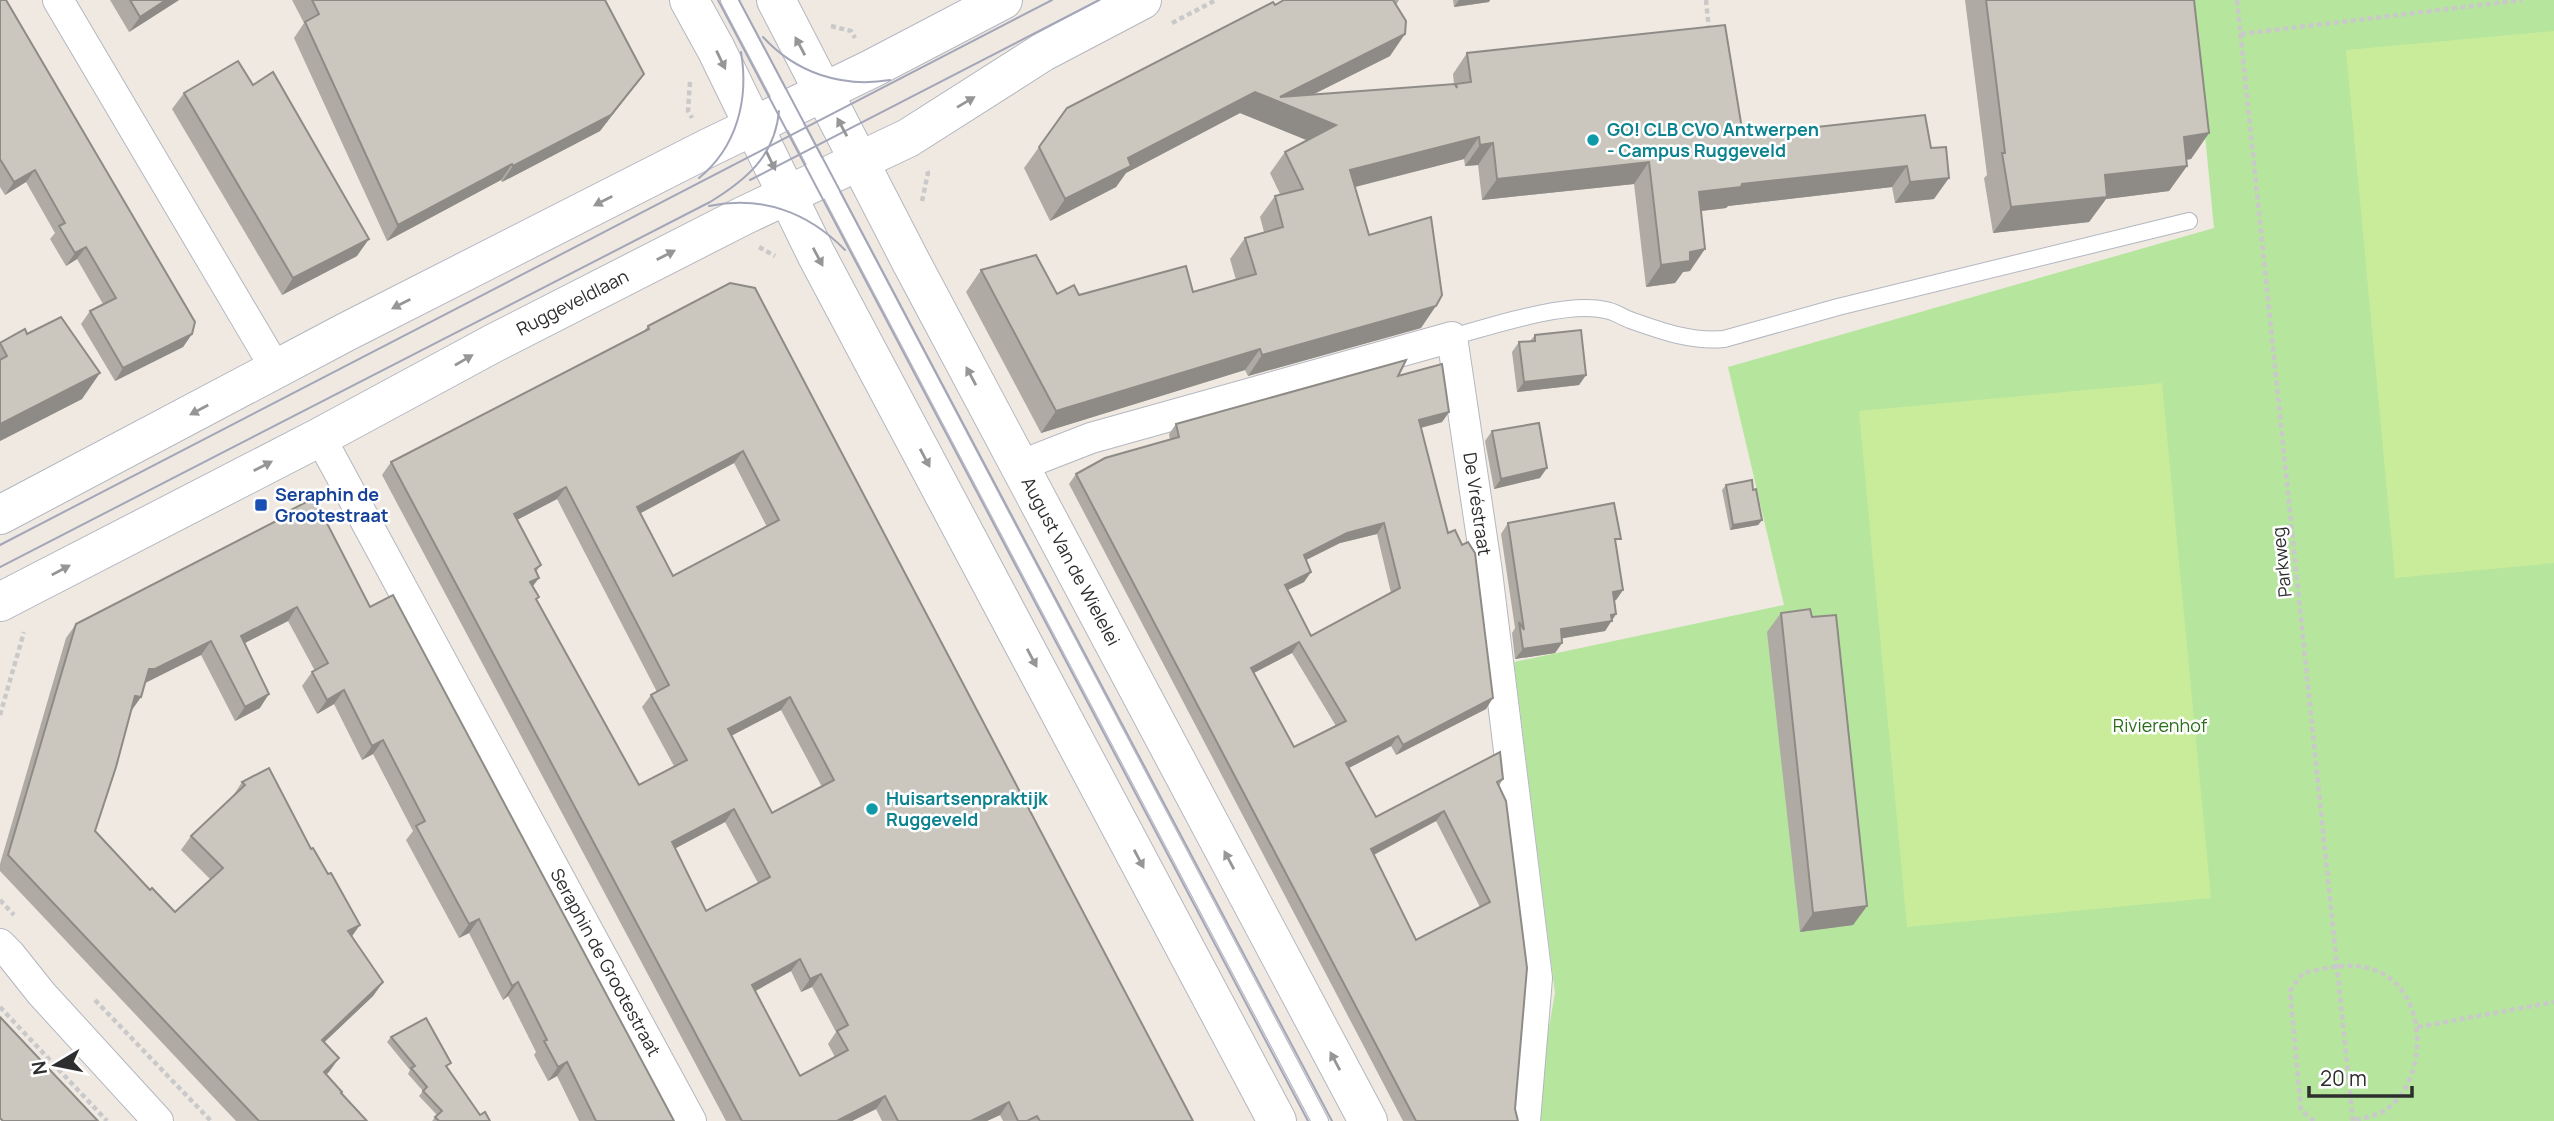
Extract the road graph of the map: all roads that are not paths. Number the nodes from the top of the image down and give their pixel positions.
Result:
1 (58, 0) edge
2 (689, 0) edge
3 (729, 0) edge
4 (776, 0) edge
5 (1003, 0) edge
6 (1142, 0) edge
7 (824, 91) junction
8 (770, 118) junction
9 (860, 162) junction
10 (824, 179) junction
11 (787, 196) junction
12 (2189, 221) dead end
13 (1452, 337) junction
14 (276, 369) junction
15 (320, 438) junction
16 (1019, 466) junction
17 (0, 515) edge
18 (7, 613) edge
19 (0, 944) edge
20 (0, 970) edge
21 (41, 993) junction
22 (158, 1121) edge
23 (691, 1121) edge
24 (1277, 1121) edge
25 (1320, 1121) edge
26 (1368, 1121) edge
27 (1525, 1121) edge

1 - 14 street
2 -> 8 main road
3 - 8 lane
7 -> 4 main road, August Van de Wielelei
5 - 7 main road
9 -> 6 main road, Ruggeveldlaan
7 - 8 main road
9 -> 7 main road, August Van de Wielelei
8 - 10 lane
8 -> 11 main road
8 -> 14 main road
9 - 10 main road, Ruggeveldlaan
16 -> 9 main road, August Van de Wielelei
10 - 11 main road, Ruggeveldlaan
10 - 25 lane
15 -> 11 main road, Ruggeveldlaan
11 -> 24 main road
12 - 13 lane
13 - 16 street
13 - 27 street, De Vréstraat
14 -> 17 main road
18 -> 15 main road, Ruggeveldlaan
15 - 23 street, Seraphin de Grootestraat
26 -> 16 main road, August Van de Wielelei
19 - 21 street
20 - 21 street
21 - 22 street

